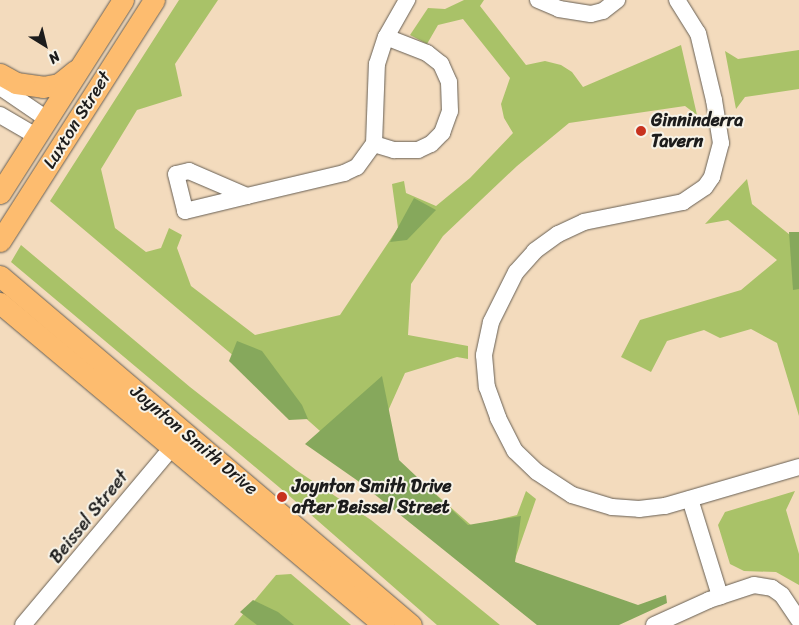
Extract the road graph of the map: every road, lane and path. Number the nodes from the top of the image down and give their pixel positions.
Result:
1 (123, 0) edge
2 (154, 0) edge
3 (407, 0) edge
4 (538, 0) edge
5 (616, 0) edge
6 (677, 0) edge
7 (102, 33) junction
8 (386, 37) junction
9 (0, 74) edge
10 (0, 87) edge
11 (0, 115) edge
12 (47, 118) junction
13 (69, 133) junction
14 (36, 136) junction
15 (374, 144) junction
16 (58, 151) junction
17 (4, 186) edge
18 (247, 196) dead end
19 (0, 241) edge
20 (0, 276) edge
21 (0, 303) edge
22 (179, 439) junction
23 (799, 466) edge
24 (690, 499) junction
25 (720, 596) junction
26 (799, 620) edge
27 (23, 625) edge
28 (384, 625) edge
29 (411, 625) edge
30 (655, 625) edge

1 - 7 main road, Luxton Street
2 - 13 main road, Luxton Street
3 - 8 street
4 - 5 street
6 - 24 street
7 - 9 main road
7 - 12 main road, Luxton Street
8 - 15 street
8 - 15 street
10 - 12 street
11 - 14 street
12 - 13 main road
12 - 14 main road, Luxton Street
13 - 16 main road, Luxton Street
14 - 16 main road
14 - 17 main road, Luxton Street
15 - 18 street
16 - 19 main road, Luxton Street
20 - 22 main road, Joynton Smith Drive
21 - 22 main road, Joynton Smith Drive
22 - 27 street, Beissel Street
22 - 28 main road, Joynton Smith Drive
22 - 29 main road, Joynton Smith Drive
23 - 24 street
24 - 25 street
25 - 26 street
25 - 30 street

